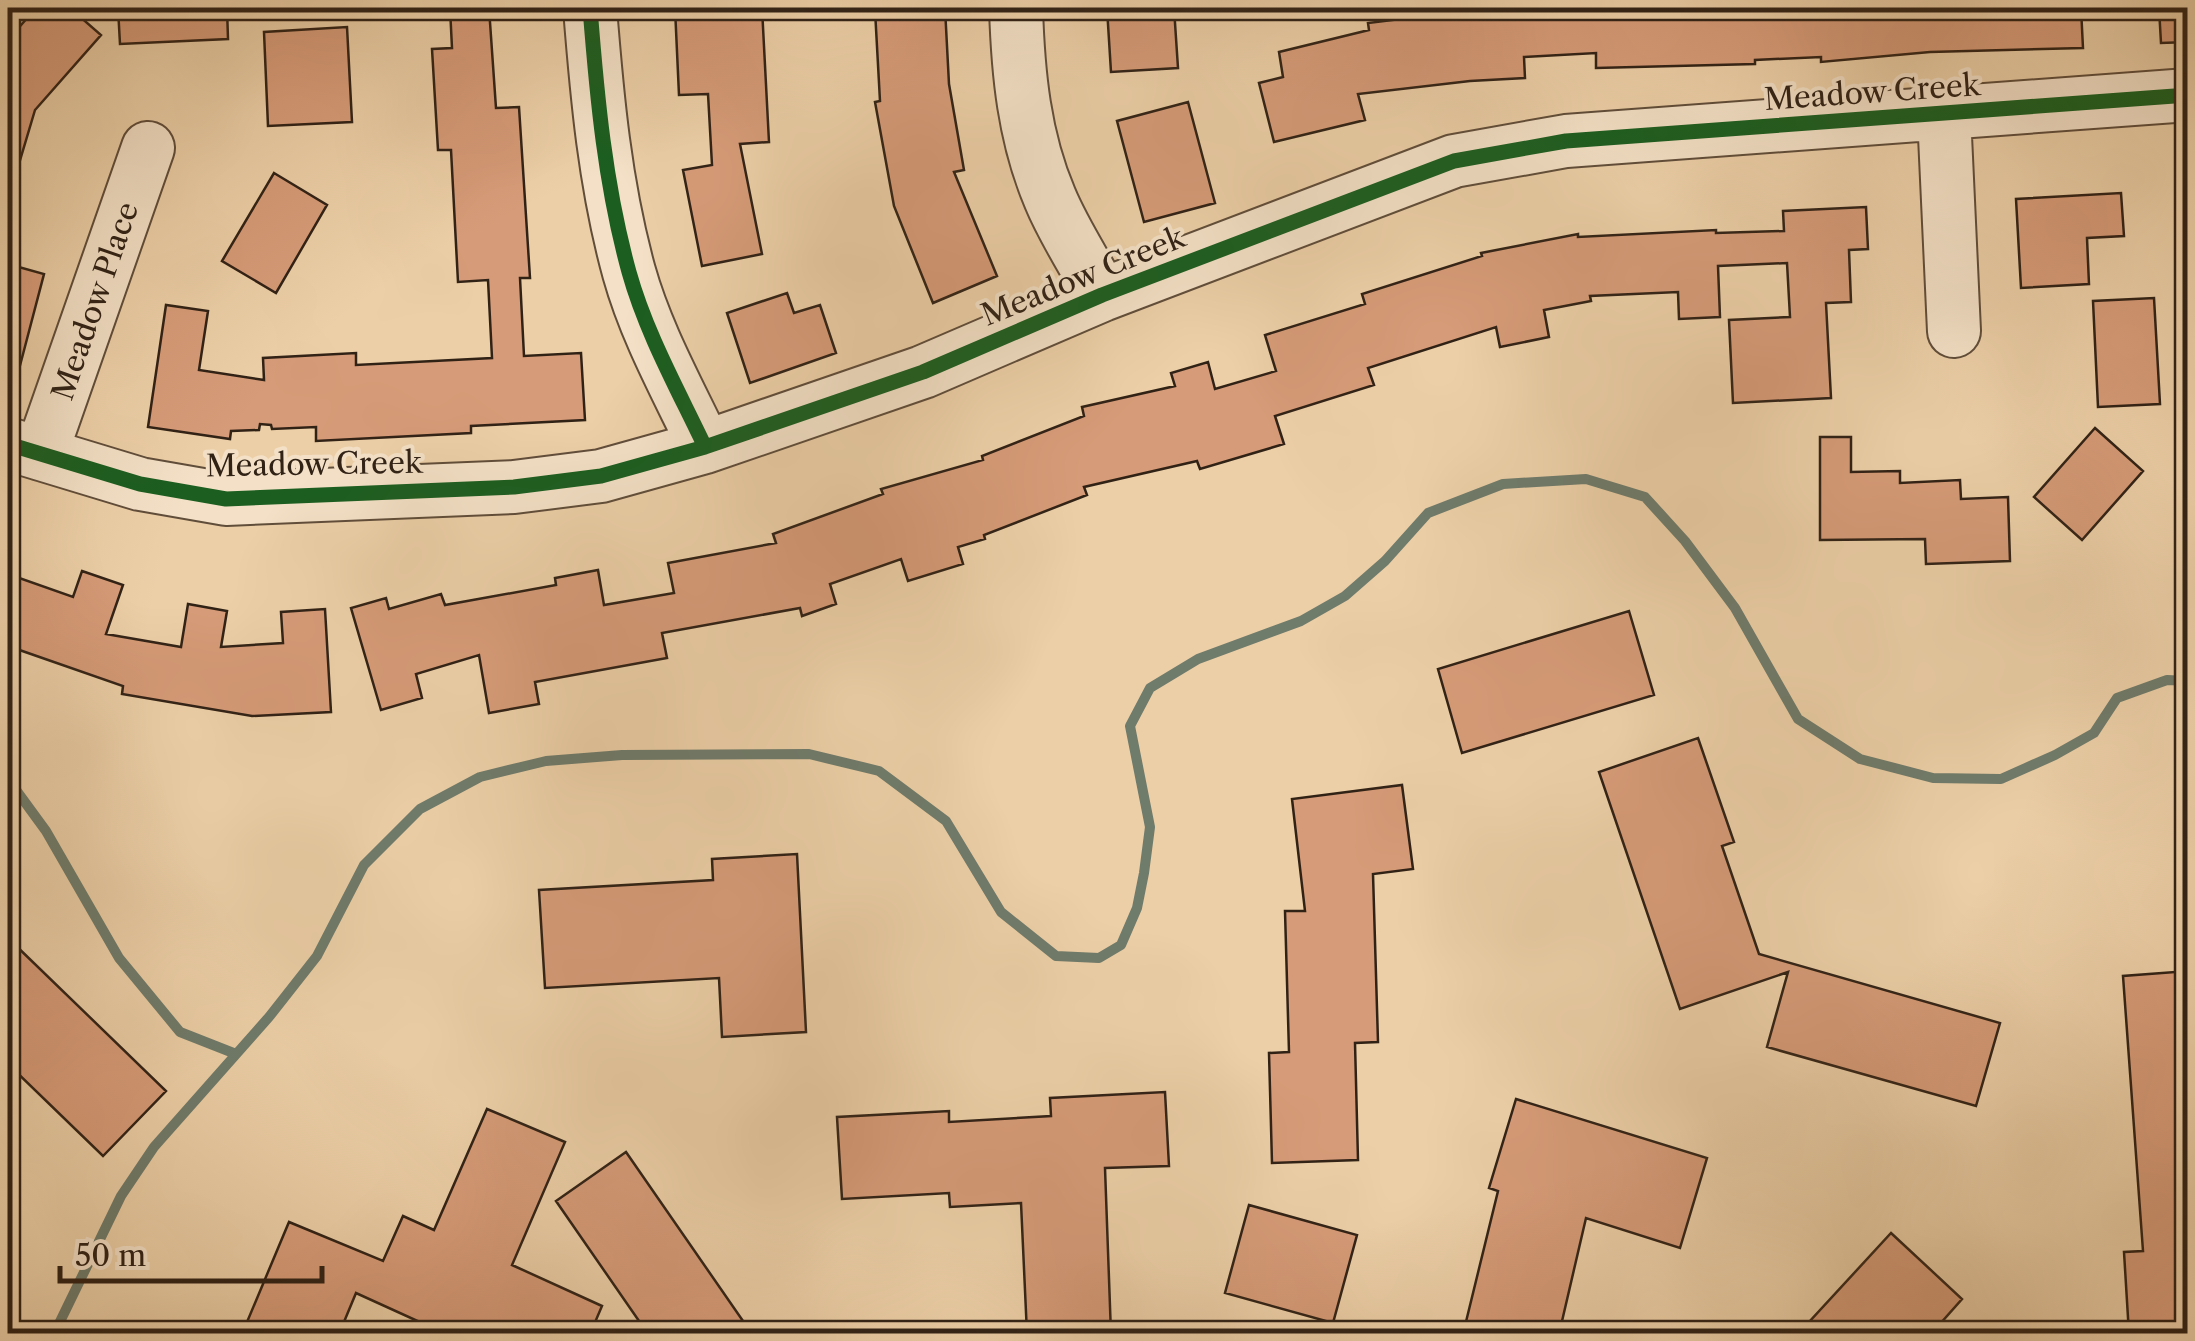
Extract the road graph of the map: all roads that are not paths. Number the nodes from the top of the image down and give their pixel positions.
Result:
1 (590, 8) edge
2 (1016, 8) edge
3 (2188, 96) edge
4 (1944, 114) junction
5 (148, 148) dead end
6 (1102, 295) junction
7 (1954, 331) dead end
8 (705, 447) junction
9 (24, 449) edge

1 - 8 street
2 - 6 street
3 - 4 street, Meadow Creek
4 - 6 street, Meadow Creek
4 - 7 street
5 - 9 street, Meadow Place
6 - 8 street, Meadow Creek
8 - 9 street, Meadow Creek

